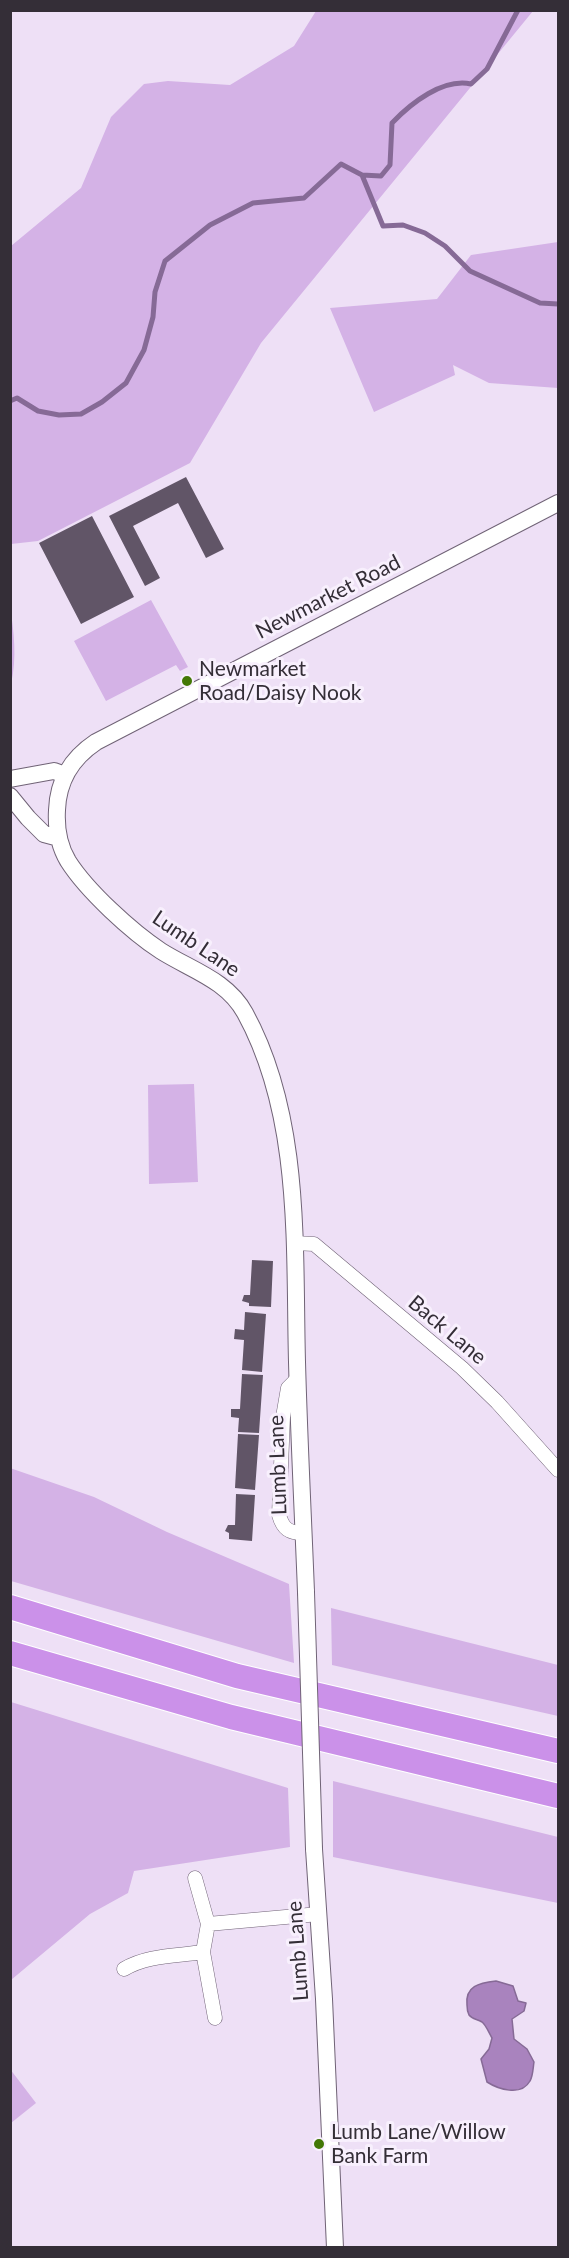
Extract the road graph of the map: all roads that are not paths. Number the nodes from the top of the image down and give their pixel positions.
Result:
1 (558, 503) edge
2 (65, 775) junction
3 (10, 779) edge
4 (10, 796) edge
5 (59, 838) junction
6 (294, 1243) junction
7 (297, 1379) junction
8 (558, 1470) edge
9 (303, 1533) junction
10 (10, 1607) edge
11 (10, 1653) edge
12 (558, 1751) edge
13 (558, 1796) edge
14 (195, 1878) dead end
15 (319, 1914) junction
16 (208, 1924) junction
17 (203, 1952) junction
18 (124, 1969) dead end
19 (215, 2018) dead end
20 (335, 2247) edge

1 - 2 street, Newmarket Road
2 - 3 street
2 - 5 street, Lumb Lane
4 - 5 street
5 - 6 street, Lumb Lane
6 - 7 street, Lumb Lane
6 - 8 street, Back Lane
7 - 9 street, Lumb Lane
7 - 9 street
9 - 15 street, Lumb Lane, bridge
10 - 12 highway
11 - 13 highway
14 - 16 street
15 - 16 street
15 - 20 street, Lumb Lane
16 - 17 street
17 - 18 street
17 - 19 street

